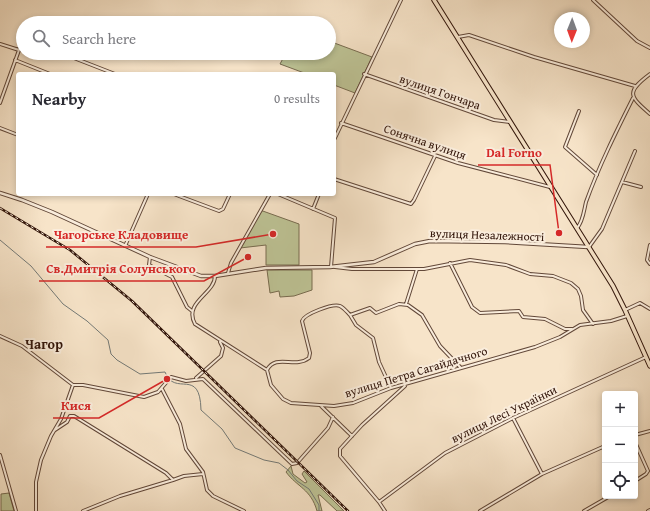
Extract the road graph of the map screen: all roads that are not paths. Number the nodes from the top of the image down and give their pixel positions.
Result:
1 (401, 0) edge
2 (434, 0) edge
3 (593, 0) edge
4 (457, 38) junction
5 (0, 44) edge
6 (650, 48) edge
7 (16, 49) edge
8 (16, 60) joint
9 (79, 60) edge
10 (45, 72) edge
11 (111, 72) edge
12 (364, 74) junction
13 (650, 74) edge
14 (635, 86) junction
15 (633, 97) junction
16 (0, 103) edge
17 (579, 111) dead end
18 (650, 114) edge
19 (510, 122) junction
20 (341, 123) junction
21 (0, 128) edge
22 (16, 133) edge
23 (336, 135) edge
24 (635, 151) dead end
25 (435, 156) junction
26 (597, 175) junction
27 (336, 180) edge
28 (622, 182) junction
29 (551, 187) junction
30 (641, 187) dead end
31 (0, 193) edge
32 (147, 196) edge
33 (182, 196) edge
34 (229, 196) edge
35 (269, 196) edge
36 (283, 196) edge
37 (318, 196) edge
38 (313, 209) junction
39 (576, 229) junction
40 (650, 245) edge
41 (125, 246) junction
42 (588, 247) junction
43 (150, 257) junction
44 (450, 263) junction
45 (650, 264) edge
46 (333, 267) junction
47 (418, 269) junction
48 (228, 273) junction
49 (215, 276) junction
50 (406, 304) junction
51 (650, 308) edge
52 (625, 310) junction
53 (192, 311) junction
54 (350, 315) junction
55 (628, 315) junction
56 (593, 324) junction
57 (572, 330) junction
58 (0, 336) edge
59 (219, 341) junction
60 (646, 357) junction
61 (650, 366) edge
62 (460, 367) junction
63 (267, 370) junction
64 (196, 378) junction
65 (407, 384) junction
66 (73, 385) junction
67 (391, 388) junction
68 (162, 389) junction
69 (322, 406) junction
70 (333, 418) junction
71 (513, 418) junction
72 (55, 430) junction
73 (650, 431) edge
74 (638, 434) edge
75 (352, 436) junction
76 (602, 447) edge
77 (638, 448) edge
78 (0, 456) edge
79 (204, 474) junction
80 (542, 474) junction
81 (638, 479) edge
82 (173, 480) junction
83 (605, 499) edge
84 (379, 502) junction
85 (16, 511) edge
86 (36, 511) edge
87 (83, 511) edge
88 (244, 511) edge
89 (385, 511) edge
90 (480, 511) edge
91 (584, 511) edge

1 - 12 street
2 - 4 main road
3 - 6 street
4 - 14 street
4 - 19 main road
5 - 7 street
8 - 10 street
8 - 16 street
9 - 11 street
12 - 19 street, вулиця Гончара
12 - 20 street
13 - 14 street
14 - 15 street
15 - 18 street
15 - 26 street
17 - 26 street
19 - 29 main road
20 - 23 street
20 - 25 street, Сонячна вулиця
21 - 22 street
24 - 28 street
25 - 27 street
25 - 29 street, Сонячна вулиця
26 - 39 street
28 - 30 street
28 - 42 street
29 - 39 main road
31 - 41 street, вулиця Незалежності
32 - 41 street
33 - 34 street
35 - 48 street
36 - 38 street
37 - 38 street
38 - 46 street
39 - 42 main road
40 - 45 street
41 - 43 street, вулиця Незалежності
42 - 46 street, вулиця Незалежності
42 - 52 main road
43 - 49 street, вулиця Незалежності
43 - 53 street
44 - 47 street
44 - 56 street
44 - 57 street
46 - 47 street
46 - 48 street, вулиця Незалежності
47 - 50 street
48 - 49 street, вулиця Незалежності
49 - 53 street
50 - 54 street
50 - 62 street
51 - 52 street
52 - 55 main road
53 - 59 street
54 - 63 street
54 - 67 street
55 - 56 street, вулиця Петра Сагайдачного
55 - 60 main road
56 - 57 street, вулиця Петра Сагайдачного
57 - 62 street, вулиця Петра Сагайдачного
58 - 66 street
59 - 63 street
59 - 64 street
60 - 61 main road
60 - 71 street, вулиця Лесі Українки
62 - 65 street, вулиця Петра Сагайдачного
63 - 69 street, вулиця Петра Сагайдачного
64 - 68 street
64 - 70 street
65 - 67 street, вулиця Петра Сагайдачного
65 - 75 street
66 - 68 street
66 - 72 street
67 - 69 street, вулиця Петра Сагайдачного
68 - 79 street
69 - 70 street
70 - 75 street
71 - 80 street
71 - 84 street, вулиця Лесі Українки
72 - 82 street
72 - 86 street
73 - 74 street
75 - 84 street
76 - 80 street
77 - 81 street
78 - 85 street
79 - 82 street
79 - 88 street
80 - 90 street
82 - 87 street
83 - 91 street
84 - 89 street

